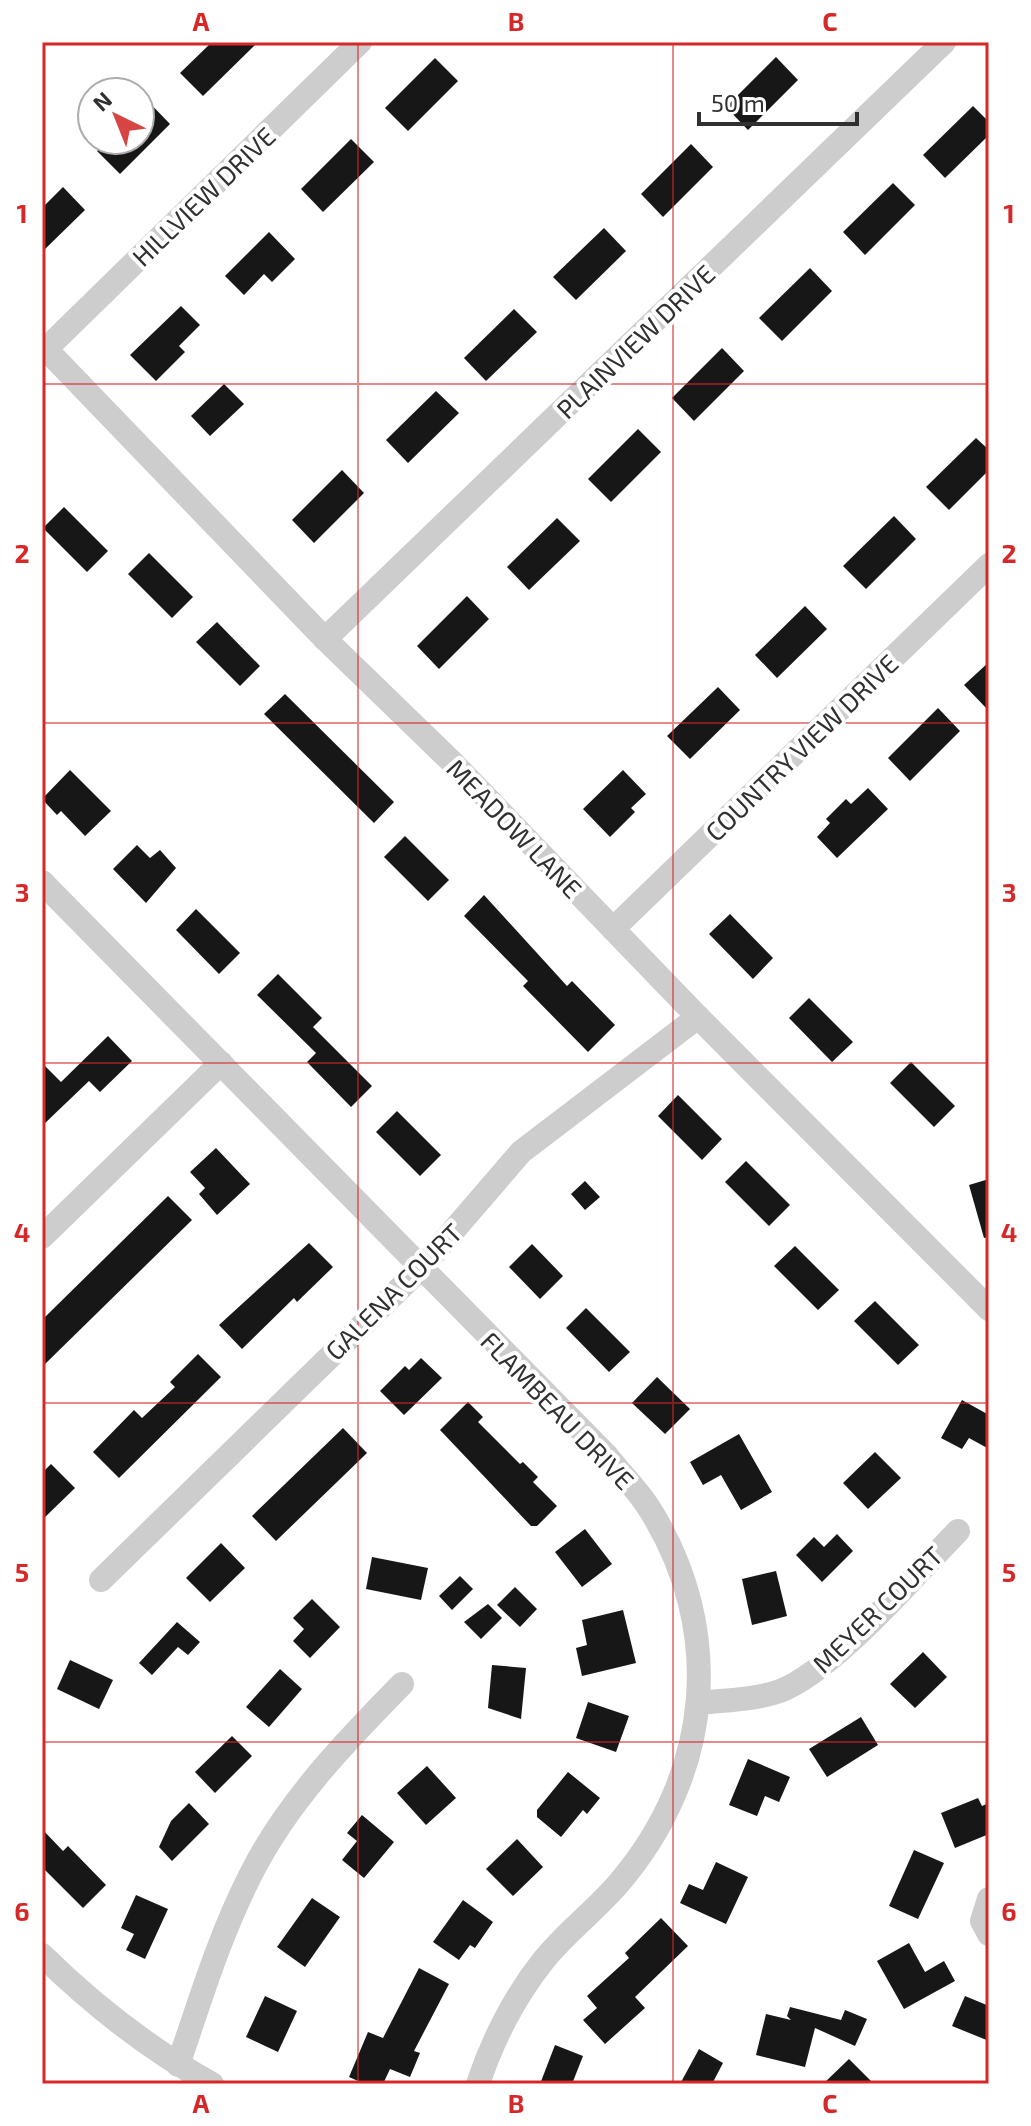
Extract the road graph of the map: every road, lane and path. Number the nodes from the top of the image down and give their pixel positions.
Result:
1 (360, 42) edge
2 (944, 42) edge
3 (44, 347) edge
4 (989, 565) edge
5 (325, 639) junction
6 (42, 882) edge
7 (613, 929) junction
8 (698, 1017) junction
9 (221, 1063) junction
10 (42, 1237) edge
11 (421, 1268) junction
12 (989, 1309) edge
13 (958, 1531) dead end
14 (101, 1580) dead end
15 (402, 1684) dead end
16 (700, 1703) junction
17 (989, 1899) edge
18 (989, 1934) edge
19 (42, 1955) edge
20 (178, 2065) junction
21 (212, 2084) edge
22 (478, 2084) edge

1 - 3 street, HILLVIEW DRIVE
2 - 5 street, PLAINVIEW DRIVE
3 - 5 street, MEADOW LANE
4 - 7 street, COUNTRY VIEW DRIVE
5 - 7 street, MEADOW LANE
6 - 9 street, FLAMBEAU DRIVE
7 - 8 street, MEADOW LANE
8 - 11 street, GALENA COURT
8 - 12 street, MEADOW LANE
9 - 10 street
9 - 11 street, FLAMBEAU DRIVE
11 - 14 street, GALENA COURT
11 - 16 street, FLAMBEAU DRIVE
13 - 16 street, MEYER COURT
15 - 20 street
16 - 22 street, FLAMBEAU DRIVE
17 - 18 street
19 - 20 street
20 - 21 street

